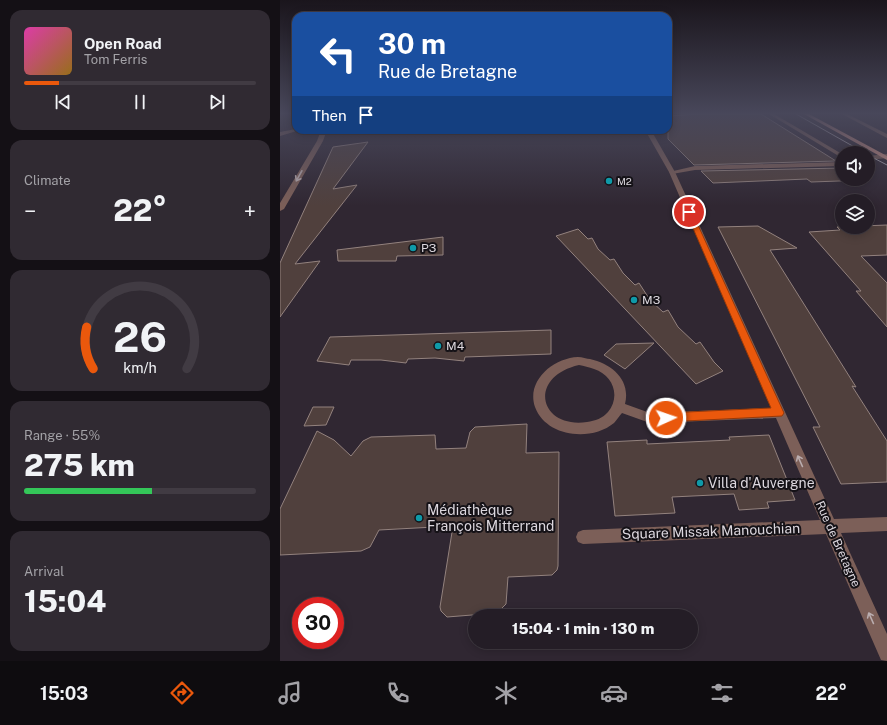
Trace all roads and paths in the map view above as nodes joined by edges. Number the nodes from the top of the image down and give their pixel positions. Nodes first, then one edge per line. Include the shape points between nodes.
1 (317, 145) edge
2 (656, 145) edge
3 (823, 145) edge
4 (866, 145) edge
5 (869, 145) edge
6 (835, 152) edge
7 (886, 155) edge
8 (875, 157) edge
9 (835, 164) edge
10 (672, 172) junction
11 (280, 209) edge
12 (619, 407) junction
13 (778, 413) junction
14 (887, 524) edge
15 (830, 526) junction
16 (583, 537) dead end
17 (887, 654) edge

1 -> 11 street
2 - 10 street, Rue de Bretagne
3 - 6 street
4 - 7 main road
5 - 7 main road
7 - 8 street
9 - 10 street via 695,168
10 - 13 street, Rue de Bretagne
12 - 12 street via 622,393 619,383 606,368 597,364 579,361 564,364 546,375 541,384 539,403 551,420 561,426 574,429 599,426 609,420
12 - 13 street via 650,418
15 -> 13 street, Rue de Bretagne
14 - 15 street, Square Missak Manouchian
15 - 16 street, Square Missak Manouchian
17 -> 15 street, Rue de Bretagne

